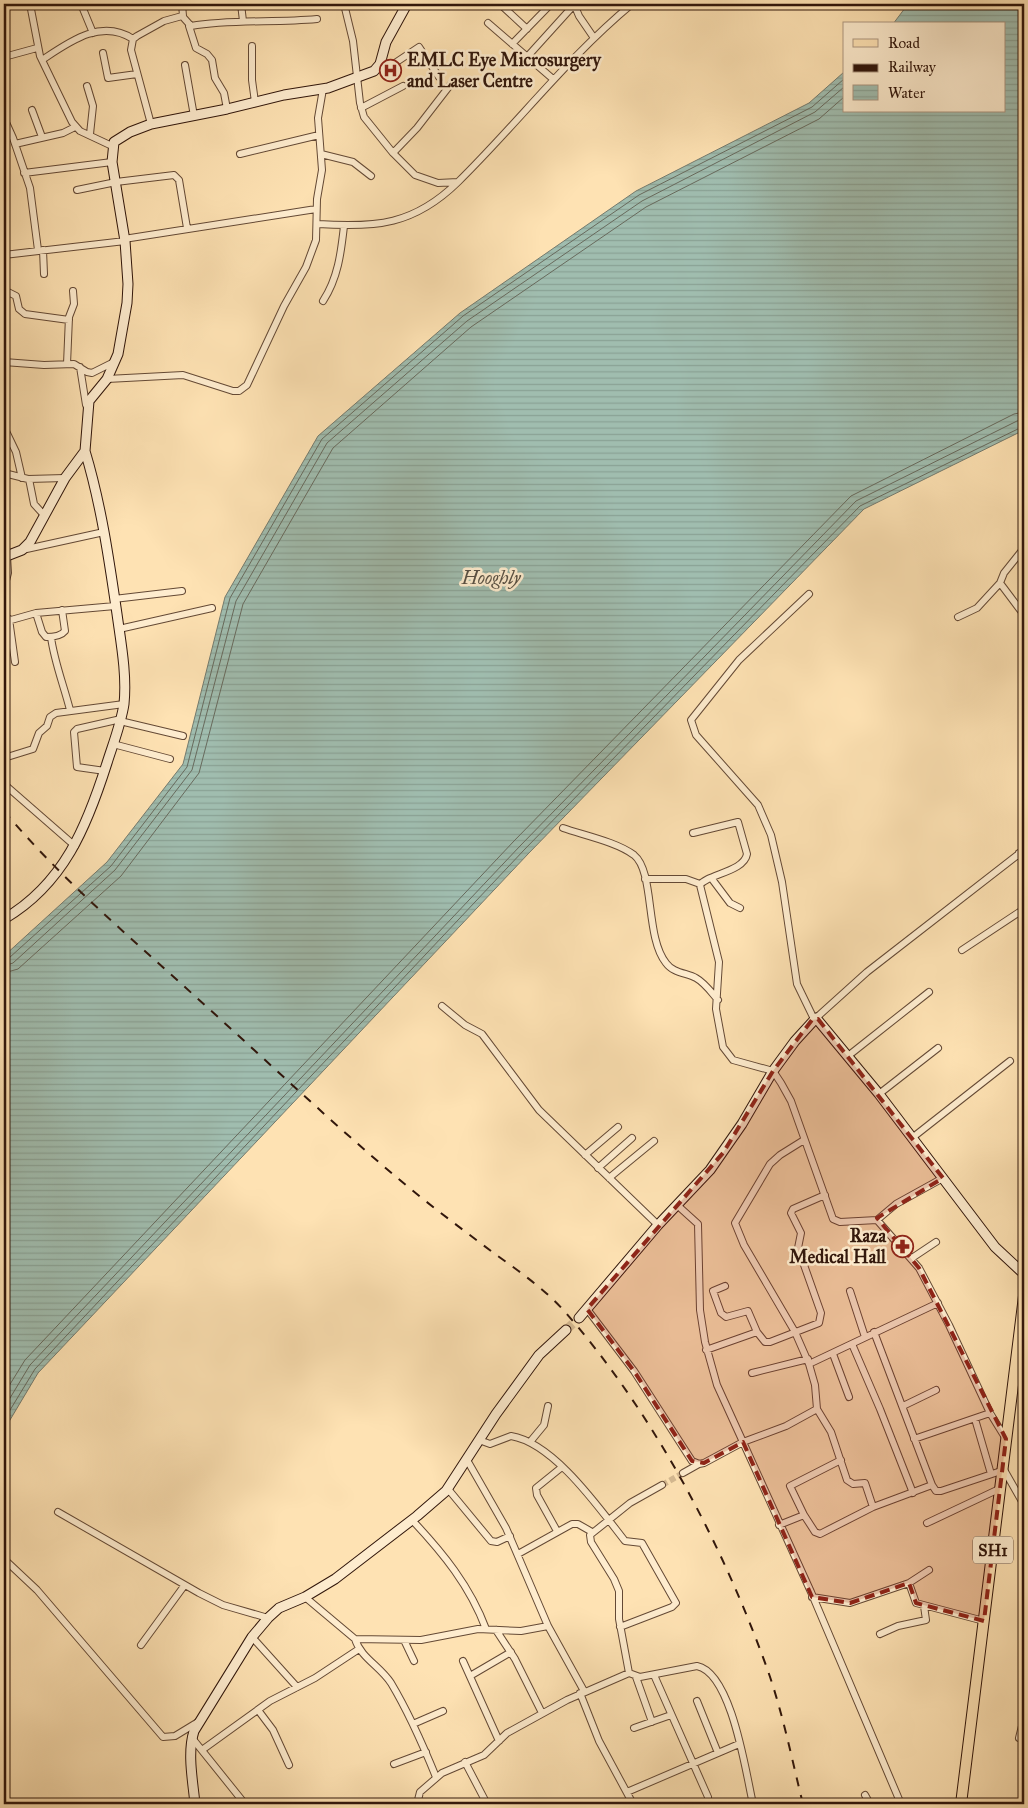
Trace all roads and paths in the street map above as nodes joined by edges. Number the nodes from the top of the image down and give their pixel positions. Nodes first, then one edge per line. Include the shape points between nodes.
1 (30, 4) edge
2 (81, 4) edge
3 (182, 4) edge
4 (241, 4) edge
5 (344, 4) edge
6 (407, 4) edge
7 (500, 4) edge
8 (551, 4) edge
9 (632, 4) edge
10 (574, 5) edge
11 (184, 16) junction
12 (317, 19) dead end
13 (243, 21) junction
14 (488, 23) dead end
15 (189, 26) junction
16 (527, 29) junction
17 (93, 32) junction
18 (594, 38) junction
19 (133, 39) junction
20 (512, 44) junction
21 (252, 46) dead end
22 (37, 48) junction
23 (102, 53) dead end
24 (4, 57) edge
25 (527, 57) junction
26 (42, 60) junction
27 (380, 64) junction
28 (184, 65) dead end
29 (137, 74) junction
30 (439, 77) dead end
31 (357, 78) junction
32 (553, 79) junction
33 (451, 84) dead end
34 (88, 86) dead end
35 (403, 86) dead end
36 (323, 89) junction
37 (255, 102) junction
38 (360, 108) junction
39 (32, 110) dead end
40 (227, 110) junction
41 (194, 116) junction
42 (4, 118) edge
43 (151, 124) junction
44 (75, 126) junction
45 (90, 134) junction
46 (319, 135) junction
47 (42, 137) junction
48 (15, 144) junction
49 (112, 146) junction
50 (393, 153) junction
51 (240, 154) dead end
52 (321, 154) junction
53 (112, 162) junction
54 (24, 173) junction
55 (371, 176) dead end
56 (116, 182) junction
57 (458, 182) junction
58 (77, 190) dead end
59 (316, 208) junction
60 (318, 224) junction
61 (344, 226) junction
62 (187, 228) junction
63 (124, 240) junction
64 (40, 250) junction
65 (4, 255) edge
66 (44, 274) dead end
67 (4, 290) edge
68 (73, 291) dead end
69 (323, 301) dead end
70 (69, 320) junction
71 (4, 362) edge
72 (115, 362) junction
73 (67, 364) junction
74 (80, 367) junction
75 (107, 379) junction
76 (87, 408) junction
77 (4, 426) edge
78 (85, 451) junction
79 (4, 474) edge
80 (26, 478) junction
81 (65, 478) junction
82 (44, 515) junction
83 (104, 532) junction
84 (1024, 548) edge
85 (22, 550) junction
86 (6, 557) edge
87 (1000, 583) junction
88 (4, 588) edge
89 (182, 590) dead end
90 (809, 594) dead end
91 (115, 602) junction
92 (212, 608) dead end
93 (62, 610) junction
94 (36, 614) junction
95 (1024, 614) edge
96 (958, 617) dead end
97 (5, 619) edge
98 (119, 629) junction
99 (51, 637) junction
100 (15, 662) dead end
101 (124, 704) junction
102 (70, 710) junction
103 (121, 720) junction
104 (183, 736) dead end
105 (113, 744) junction
106 (4, 758) edge
107 (170, 759) dead end
108 (105, 770) junction
109 (4, 784) edge
110 (563, 828) dead end
111 (693, 833) dead end
112 (75, 846) junction
113 (1022, 851) edge
114 (1024, 864) edge
115 (712, 879) junction
116 (645, 880) junction
117 (700, 884) junction
118 (740, 908) dead end
119 (1024, 910) edge
120 (4, 919) edge
121 (962, 950) dead end
122 (929, 992) dead end
123 (718, 1000) junction
124 (442, 1006) dead end
125 (815, 1018) junction
126 (938, 1048) dead end
127 (848, 1056) junction
128 (1010, 1061) dead end
129 (773, 1071) junction
130 (879, 1094) junction
131 (618, 1127) dead end
132 (632, 1138) dead end
133 (912, 1138) junction
134 (804, 1140) junction
135 (654, 1141) dead end
136 (585, 1155) junction
137 (598, 1168) junction
138 (609, 1178) junction
139 (943, 1178) junction
140 (824, 1195) junction
141 (677, 1205) junction
142 (877, 1220) junction
143 (658, 1225) junction
144 (936, 1242) dead end
145 (912, 1258) junction
146 (1024, 1274) edge
147 (725, 1286) dead end
148 (850, 1291) dead end
149 (1024, 1296) edge
150 (938, 1303) junction
151 (587, 1309) junction
152 (579, 1318) tunnel mouth
153 (566, 1330) tunnel mouth
154 (758, 1332) junction
155 (795, 1332) junction
156 (874, 1332) junction
157 (865, 1337) junction
158 (852, 1344) junction
159 (706, 1350) junction
160 (833, 1354) junction
161 (808, 1362) junction
162 (752, 1372) dead end
163 (936, 1390) dead end
164 (849, 1397) dead end
165 (548, 1406) dead end
166 (903, 1406) junction
167 (817, 1409) junction
168 (990, 1413) junction
169 (975, 1419) junction
170 (914, 1439) junction
171 (1006, 1439) junction
172 (479, 1440) junction
173 (530, 1442) junction
174 (743, 1442) junction
175 (467, 1460) junction
176 (841, 1460) junction
177 (698, 1464) junction
178 (562, 1467) junction
179 (998, 1470) junction
180 (683, 1473) tunnel mouth
181 (662, 1485) tunnel mouth
182 (932, 1485) junction
183 (448, 1489) junction
184 (999, 1489) junction
185 (913, 1493) junction
186 (1024, 1505) edge
187 (873, 1507) junction
188 (58, 1512) dead end
189 (804, 1514) junction
190 (608, 1519) junction
191 (412, 1520) junction
192 (927, 1523) dead end
193 (780, 1525) junction
194 (558, 1531) junction
195 (592, 1532) junction
196 (510, 1536) junction
197 (518, 1554) junction
198 (4, 1559) edge
199 (929, 1570) dead end
200 (909, 1583) junction
201 (184, 1586) junction
202 (812, 1596) junction
203 (306, 1597) junction
204 (924, 1606) junction
205 (268, 1618) junction
206 (984, 1621) junction
207 (548, 1626) junction
208 (620, 1627) junction
209 (486, 1629) junction
210 (496, 1630) junction
211 (880, 1634) dead end
212 (252, 1637) junction
213 (355, 1639) junction
214 (404, 1640) junction
215 (142, 1645) dead end
216 (359, 1649) junction
217 (511, 1652) junction
218 (414, 1661) dead end
219 (463, 1661) dead end
220 (629, 1673) junction
221 (654, 1675) junction
222 (470, 1676) junction
223 (636, 1677) junction
224 (296, 1687) junction
225 (582, 1692) junction
226 (697, 1702) dead end
227 (258, 1710) junction
228 (443, 1711) dead end
229 (542, 1713) junction
230 (671, 1715) junction
231 (1024, 1718) edge
232 (198, 1722) junction
233 (652, 1722) junction
234 (413, 1724) junction
235 (634, 1728) dead end
236 (1023, 1728) edge
237 (192, 1738) junction
238 (1019, 1738) dead end
239 (499, 1741) junction
240 (740, 1744) junction
241 (202, 1750) junction
242 (426, 1752) junction
243 (718, 1753) junction
244 (466, 1762) junction
245 (693, 1763) junction
246 (394, 1764) dead end
247 (289, 1765) dead end
248 (436, 1777) junction
249 (627, 1792) junction
250 (865, 1795) dead end
251 (708, 1797) dead end
252 (195, 1804) edge
253 (245, 1804) edge
254 (417, 1804) edge
255 (487, 1804) edge
256 (633, 1804) edge
257 (666, 1804) edge
258 (675, 1804) edge
259 (753, 1804) edge
260 (870, 1804) edge
261 (901, 1804) edge
262 (961, 1804) edge

1 - 22 street
2 - 17 street
3 - 11 street
4 - 13 street
5 - 31 street
6 - 27 street via 386,42
7 - 16 street
8 - 16 street
9 - 18 street
10 - 18 street
10 - 25 street
11 - 15 street
11 - 19 street via 164,21
12 - 13 street via 275,23
13 - 15 street
14 - 20 street
15 - 40 street via 196,48 212,60
16 - 20 street
17 - 19 street via 116,30
17 - 26 street
18 - 32 street
19 - 29 street via 131,50
20 - 25 street
21 - 37 street
22 - 24 street
22 - 26 street
23 - 29 street via 108,78
25 - 32 street
26 - 44 street
27 - 30 street via 392,64 419,47
27 - 31 street via 374,71
28 - 41 street
29 - 43 street
31 - 36 street
31 - 38 street
32 - 57 street
33 - 50 street
34 - 45 street via 93,106
35 - 38 street
36 - 37 street
36 - 46 street
37 - 40 street
38 - 50 street
39 - 47 street
40 - 41 street
41 - 43 street
42 - 48 street
43 - 49 street via 119,137
44 - 45 street
44 - 47 street via 63,133
45 - 49 street
46 - 51 street
46 - 52 street
47 - 48 street
48 - 54 street
49 - 53 street
50 - 57 street via 420,178 438,183
52 - 55 street via 353,162
52 - 59 street
53 - 54 street
53 - 56 street
54 - 64 street via 30,188
56 - 58 street
56 - 62 street via 176,175
56 - 63 street
57 - 61 street via 435,203 386,223
59 - 60 street
59 - 62 street
60 - 61 street
60 - 75 street via 313,253 244,388 224,390 183,375
61 - 69 street via 337,273
62 - 63 street
63 - 64 street
63 - 72 street via 128,293
64 - 65 street
64 - 66 street
67 - 70 street via 16,296 19,309 25,314
68 - 70 street via 74,304
70 - 73 street
71 - 73 street
72 - 74 street via 92,373
72 - 75 street
73 - 74 street
74 - 76 street
75 - 76 street via 92,395
76 - 78 street
77 - 80 street
78 - 81 street
78 - 83 street
79 - 80 street
80 - 81 street
80 - 82 street via 34,504
81 - 82 street
82 - 85 street via 30,542
83 - 85 street
83 - 91 street
84 - 87 street
85 - 86 street
86 - 88 street via 8,573
87 - 95 street
87 - 96 street via 977,608
89 - 91 street
90 - 125 street via 740,660 691,720 696,735 758,805 771,835 782,882 797,984
91 - 93 street
91 - 98 street
92 - 98 street
93 - 94 street
93 - 99 street via 65,631
94 - 97 street
94 - 99 street via 42,632
97 - 100 street
98 - 101 street
99 - 102 street
101 - 102 street
101 - 103 street
102 - 106 street via 52,715 39,733 33,749
103 - 104 street
103 - 105 street
103 - 108 street via 74,732 77,767
105 - 107 street
105 - 108 street
108 - 112 street
109 - 112 street
110 - 116 street via 633,854 641,863
111 - 115 street via 734,822 741,826 746,859
112 - 120 street via 48,883 30,901
113 - 114 street
113 - 125 street via 867,972
115 - 117 street
115 - 118 street via 730,903
116 - 117 street via 686,879
116 - 123 street via 652,926 665,963 678,972 699,979
117 - 123 street via 719,962
119 - 121 street
122 - 127 street
123 - 129 street via 720,1038 727,1054 744,1064
124 - 136 street via 482,1034 539,1110
125 - 127 street
125 - 129 street
126 - 130 street
127 - 130 street
128 - 133 street
129 - 134 street via 791,1101
129 - 141 street via 723,1153
130 - 133 street
131 - 136 street
132 - 137 street
133 - 139 street
134 - 140 street
134 - 155 street via 770,1164 735,1223 744,1245
135 - 138 street
136 - 137 street
137 - 138 street
138 - 143 street
139 - 142 street via 896,1204
139 - 146 street via 995,1247
140 - 142 street via 830,1213 837,1221
140 - 155 street via 791,1211 802,1236 798,1248 821,1320 817,1325
141 - 143 street
141 - 159 street via 696,1220 700,1229 700,1310
142 - 145 street
143 - 151 street
144 - 145 street
145 - 150 street
147 - 154 street via 713,1292 721,1313 726,1316 748,1311
148 - 157 street
149 - 171 main road, SH1
150 - 156 street
150 - 168 street
151 - 152 street
151 - 177 street via 650,1394 688,1457
153 - 172 street via 539,1355
154 - 155 street via 767,1342
154 - 159 street
155 - 161 street
156 - 157 street
156 - 166 street
157 - 158 street
158 - 160 street
158 - 185 street
159 - 174 street via 717,1385
160 - 161 street
160 - 164 street
161 - 162 street
161 - 167 street via 815,1385
163 - 166 street
165 - 173 street via 544,1425
166 - 170 street
167 - 174 street
167 - 176 street via 829,1428
168 - 169 street
168 - 171 street
169 - 170 street
169 - 179 street
170 - 182 street
171 - 179 main road, SH1
172 - 173 street via 490,1444 511,1436
172 - 175 street
173 - 178 street
174 - 177 street
174 - 193 street
175 - 183 street
175 - 196 street
176 - 187 street via 850,1483 865,1483
176 - 189 street via 790,1486
177 - 180 street
178 - 190 street via 583,1486
178 - 194 street via 536,1488
179 - 182 street via 941,1492
179 - 184 main road, SH1
179 - 186 street
181 - 190 street
182 - 185 street
183 - 191 street
183 - 196 street via 491,1541
184 - 192 street
184 - 206 main road, SH1
185 - 187 street
187 - 189 street via 818,1534
188 - 201 street
189 - 193 street
190 - 195 street
190 - 208 street via 625,1541 642,1543 676,1601 672,1607
191 - 203 street
191 - 209 street via 452,1566
193 - 202 street
194 - 195 street via 574,1523
194 - 197 street
195 - 208 street via 589,1539 620,1591
196 - 197 street
197 - 207 street
198 - 232 street via 37,1590 163,1737 175,1736
199 - 200 street
200 - 202 street via 850,1603
200 - 204 street via 915,1602
201 - 205 street via 223,1605
201 - 215 street
202 - 261 street
203 - 205 street via 279,1608
203 - 213 street
204 - 206 street
204 - 211 street via 926,1620
205 - 212 street
206 - 262 main road, SH1
207 - 210 street via 521,1631
207 - 225 street
208 - 220 street
209 - 210 street
209 - 214 street via 434,1639
210 - 217 street
212 - 224 street
212 - 232 street
213 - 214 street
213 - 216 street
214 - 218 street
216 - 224 street
216 - 234 street via 384,1673
217 - 222 street
217 - 229 street
219 - 222 street
220 - 223 street
220 - 225 street
221 - 223 street
221 - 230 street
221 - 240 street via 697,1666 703,1668 712,1676 728,1703
222 - 239 street
223 - 233 street
224 - 227 street
225 - 229 street
225 - 249 street via 599,1741
226 - 243 street
227 - 241 street
227 - 247 street via 273,1730
228 - 234 street
229 - 239 street
230 - 233 street
230 - 245 street
231 - 236 street
232 - 237 street
233 - 235 street
234 - 242 street
236 - 238 street
237 - 241 street
237 - 252 street
239 - 244 street via 484,1755
240 - 243 street
240 - 259 street
241 - 253 street
242 - 246 street
242 - 248 street
243 - 245 street
244 - 248 street
244 - 255 street
245 - 249 street
245 - 251 street
248 - 254 street via 418,1796
249 - 256 street
250 - 260 street
257 - 258 street

